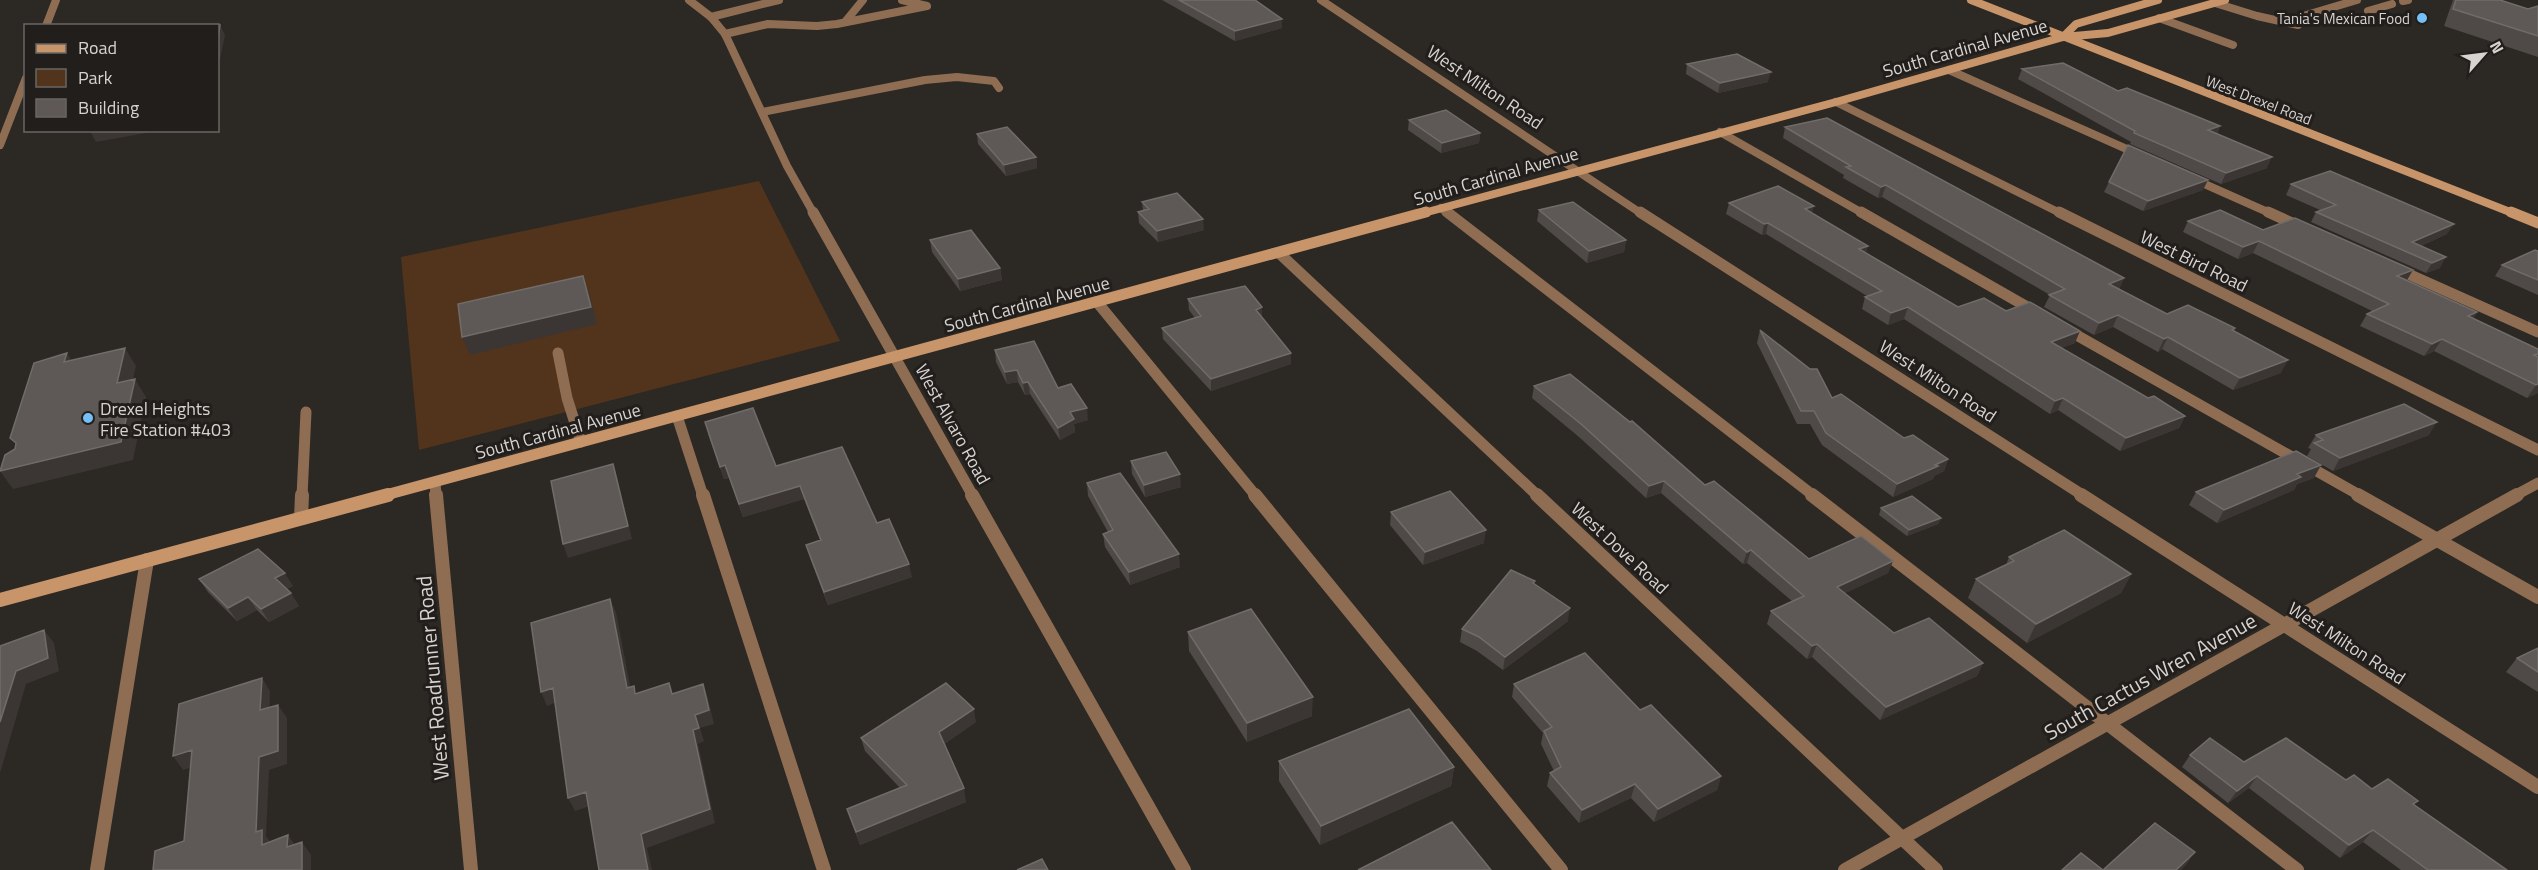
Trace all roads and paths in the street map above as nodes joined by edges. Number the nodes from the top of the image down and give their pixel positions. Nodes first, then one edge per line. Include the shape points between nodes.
1 (56, 0) edge
2 (689, 0) edge
3 (779, 0) edge
4 (863, 0) edge
5 (902, 0) edge
6 (1321, 0) edge
7 (1971, 0) edge
8 (2158, 0) edge
9 (2225, 0) edge
10 (2357, 0) edge
11 (2215, 3) junction
12 (2392, 4) dead end
13 (2368, 11) dead end
14 (711, 18) junction
15 (2159, 18) junction
16 (845, 22) junction
17 (2283, 22) junction
18 (47, 24) edge
19 (2298, 25) dead end
20 (725, 34) junction
21 (2063, 37) junction
22 (2233, 45) dead end
23 (1949, 70) junction
24 (24, 83) edge
25 (999, 88) dead end
26 (1836, 102) junction
27 (762, 112) junction
28 (1720, 132) junction
29 (0, 145) edge
30 (2145, 157) edge
31 (1575, 171) junction
32 (2178, 172) edge
33 (1441, 208) junction
34 (2538, 223) edge
35 (2309, 230) edge
36 (1279, 253) junction
37 (2385, 264) edge
38 (1097, 302) junction
39 (2538, 332) edge
40 (558, 353) dead end
41 (894, 356) junction
42 (306, 412) dead end
43 (677, 416) junction
44 (581, 442) junction
45 (2538, 450) edge
46 (435, 482) junction
47 (2538, 483) edge
48 (301, 518) junction
49 (2437, 540) junction
50 (147, 560) junction
51 (2538, 597) edge
52 (0, 600) edge
53 (2285, 624) junction
54 (2108, 723) junction
55 (2538, 788) edge
56 (1902, 838) junction
57 (97, 870) edge
58 (471, 870) edge
59 (824, 870) edge
60 (1184, 870) edge
61 (1561, 870) edge
62 (1845, 870) edge
63 (1936, 870) edge
64 (2298, 870) edge

1 - 18 street
2 - 14 street, West Alvaro Road
3 - 14 street
4 - 16 street
5 - 16 street via 927,6
6 - 31 street, West Milton Road
7 - 21 main road, West Drexel Road
8 - 21 main road, South Cardinal Avenue via 2076,24
9 - 11 main road, South Cardinal Avenue
10 - 17 street
11 - 15 main road, South Cardinal Avenue
11 - 17 street
12 - 13 street
14 - 20 street, West Alvaro Road
15 - 21 main road, South Cardinal Avenue via 2108,33
15 - 22 street
16 - 20 street via 817,26 768,24
17 - 19 street
20 - 27 street, West Alvaro Road
21 - 23 main road, South Cardinal Avenue
21 - 34 main road, West Drexel Road
23 - 26 main road, South Cardinal Avenue
23 - 30 street
24 - 29 street
25 - 27 street via 994,81 980,78 931,77
26 - 28 main road, South Cardinal Avenue
26 - 45 street, West Bird Road
27 - 41 street, West Alvaro Road via 787,166
28 - 31 main road, South Cardinal Avenue
28 - 49 street
31 - 33 main road, South Cardinal Avenue
31 - 53 street, West Milton Road
32 - 35 street
33 - 36 main road, South Cardinal Avenue
33 - 54 street
36 - 38 main road, South Cardinal Avenue
36 - 56 street, West Dove Road
37 - 39 street
38 - 41 main road, South Cardinal Avenue
38 - 61 street
40 - 44 street
41 - 43 main road, South Cardinal Avenue
41 - 60 street, West Alvaro Road
42 - 48 street
43 - 44 main road, South Cardinal Avenue
43 - 59 street
44 - 46 main road, South Cardinal Avenue
46 - 48 main road, South Cardinal Avenue
46 - 58 street, West Roadrunner Road
47 - 49 street, South Cactus Wren Avenue
48 - 50 main road, South Cardinal Avenue
49 - 51 street
49 - 53 street, South Cactus Wren Avenue
50 - 52 main road, South Cardinal Avenue
50 - 57 street
53 - 54 street, South Cactus Wren Avenue
53 - 55 street, West Milton Road
54 - 56 street, South Cactus Wren Avenue
54 - 64 street
56 - 62 street, South Cactus Wren Avenue
56 - 63 street, West Dove Road

